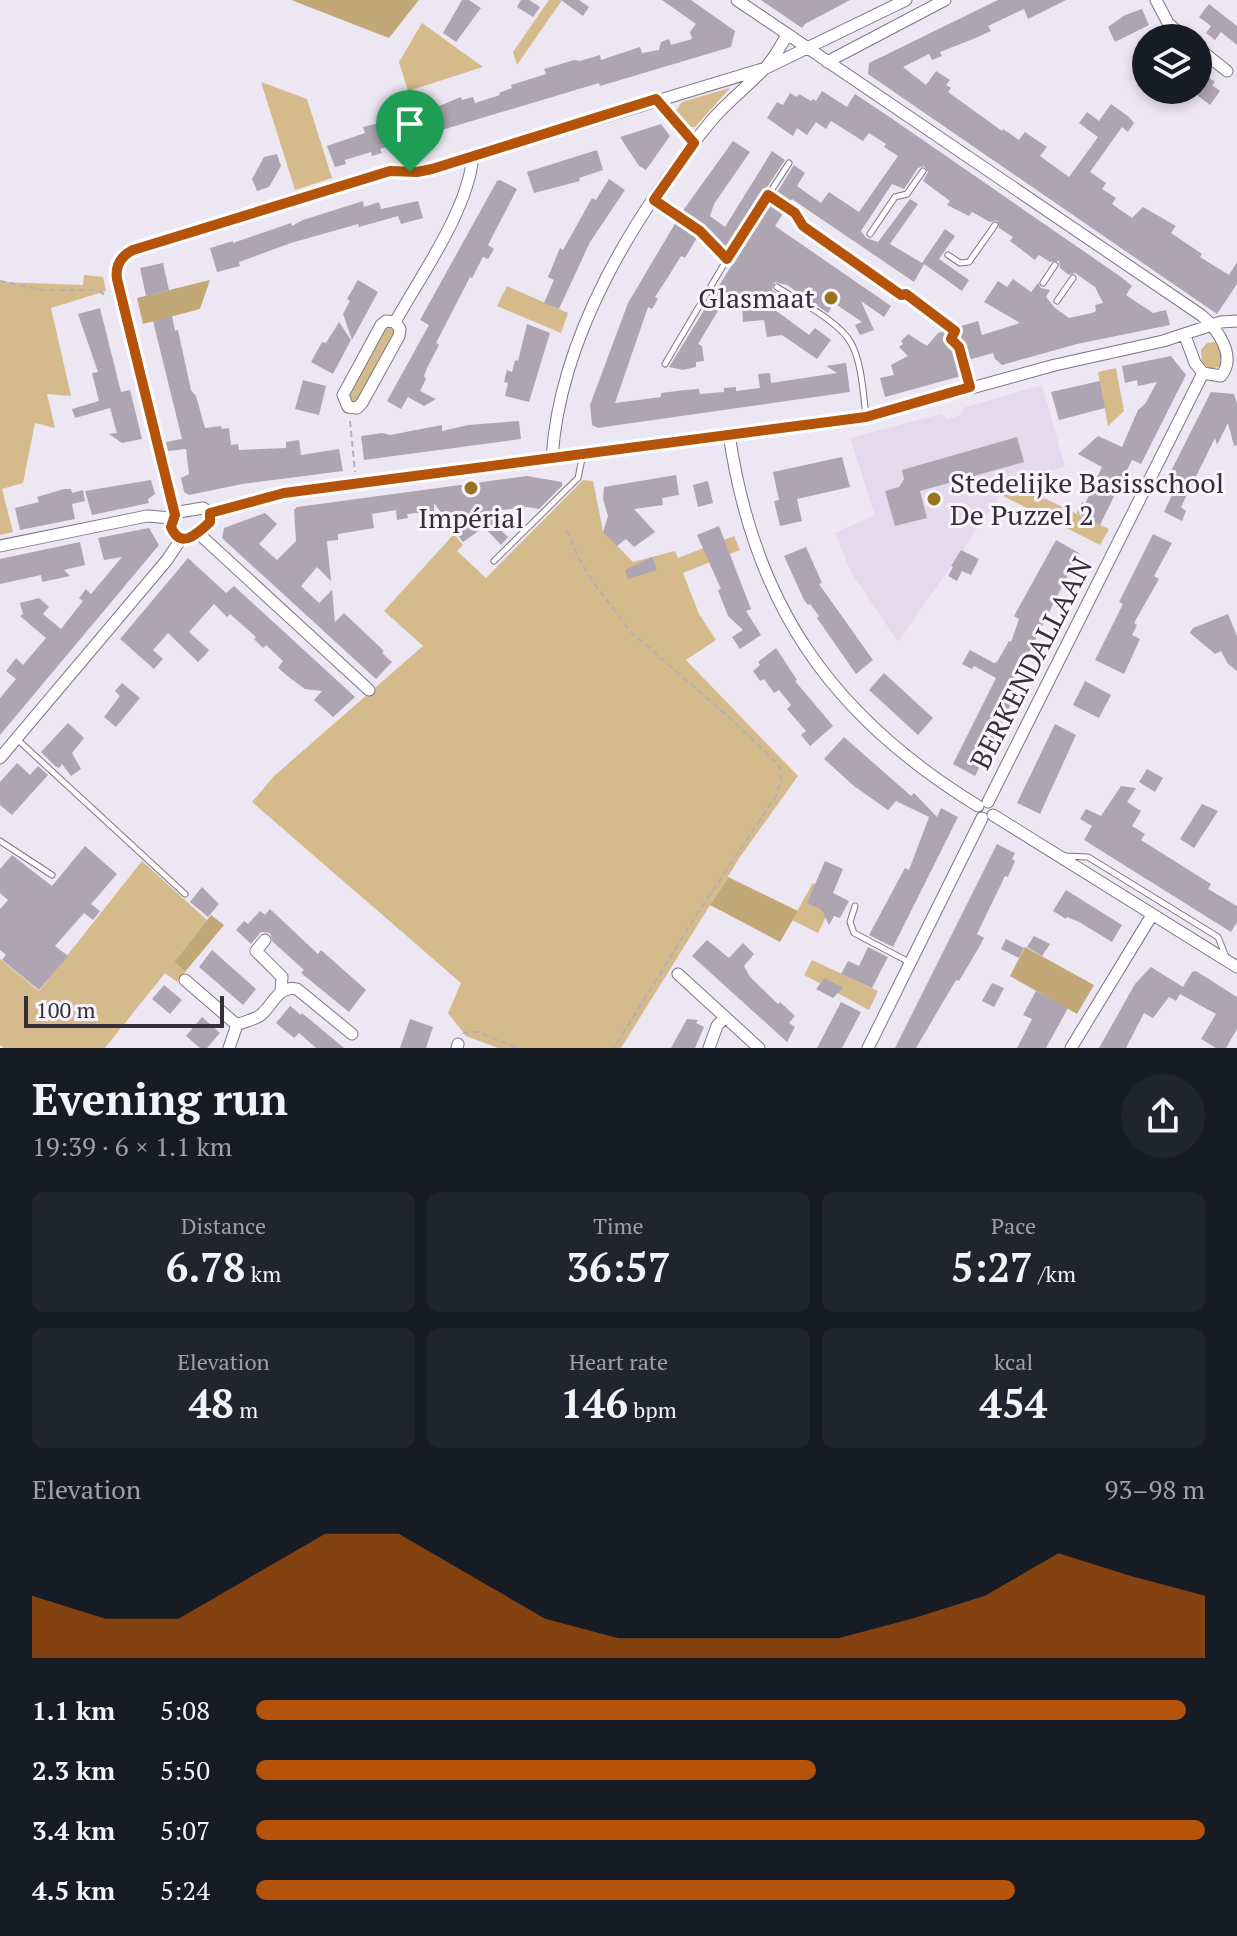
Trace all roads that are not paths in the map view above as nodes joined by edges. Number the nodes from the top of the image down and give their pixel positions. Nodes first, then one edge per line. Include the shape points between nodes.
1 (737, 0) edge
2 (906, 0) edge
3 (945, 0) edge
4 (1156, 0) edge
5 (1169, 24) edge
6 (787, 35) junction
7 (808, 49) junction
8 (1212, 59) edge
9 (827, 62) junction
10 (766, 68) junction
11 (1227, 71) dead end
12 (656, 99) junction
13 (694, 143) junction
14 (473, 156) junction
15 (789, 163) dead end
16 (923, 171) dead end
17 (768, 195) junction
18 (654, 200) junction
19 (995, 225) dead end
20 (870, 234) dead end
21 (948, 255) dead end
22 (727, 259) junction
23 (1055, 265) dead end
24 (1073, 278) dead end
25 (1043, 283) dead end
26 (777, 287) dead end
27 (901, 295) road end
28 (1057, 301) dead end
29 (1237, 321) edge
30 (395, 322) junction
31 (1213, 325) junction
32 (1185, 336) junction
33 (951, 339) road end
34 (665, 364) dead end
35 (1234, 370) edge
36 (1203, 373) junction
37 (970, 387) junction
38 (866, 417) junction
39 (729, 434) junction
40 (583, 454) junction
41 (552, 458) junction
42 (210, 513) junction
43 (174, 516) junction
44 (198, 533) junction
45 (181, 539) junction
46 (0, 546) edge
47 (494, 561) dead end
48 (369, 690) dead end
49 (17, 739) junction
50 (0, 758) edge
51 (985, 810) junction
52 (0, 841) edge
53 (1061, 857) junction
54 (52, 875) dead end
55 (185, 894) dead end
56 (1156, 899) junction
57 (855, 906) dead end
58 (1150, 913) junction
59 (265, 940) dead end
60 (910, 962) junction
61 (1232, 964) edge
62 (678, 974) dead end
63 (185, 980) dead end
64 (281, 991) junction
65 (724, 1018) junction
66 (237, 1025) junction
67 (352, 1034) dead end
68 (229, 1048) edge
69 (709, 1048) edge
70 (759, 1048) edge
71 (868, 1048) edge
72 (1071, 1048) edge

1 - 6 street
2 - 7 street
3 - 9 street
4 - 5 street
6 - 7 street
6 - 10 street
7 - 9 street
7 - 10 street
8 - 11 street
9 - 31 street via 1093,250
10 - 12 street
10 - 13 street
12 - 13 street
12 - 14 street
13 - 18 street
14 - 30 street via 462,201
14 - 43 street via 423,171 390,171 133,250 120,260 117,279
15 - 17 lane
16 - 20 lane via 907,194 895,197
17 - 22 lane
17 - 27 lane
18 - 22 lane via 700,231
18 - 41 street via 605,279 581,334
19 - 21 lane via 969,262
22 - 34 lane
23 - 25 lane
24 - 28 lane
26 - 38 lane via 850,341
29 - 31 street
30 - 30 street via 399,336 362,403 348,407 344,392 380,328 386,321
31 - 32 street
31 - 35 street via 1232,347
32 - 36 street
32 - 37 street
33 - 37 lane via 959,347
35 - 36 street via 1221,376
36 - 51 street, BERKENDALLAAN
37 - 38 street
38 - 39 street
39 - 40 street
39 - 51 street via 755,548 810,657 897,750
40 - 41 street
40 - 47 lane via 578,478
41 - 42 street via 284,493
42 - 43 street via 203,508
42 - 44 street via 210,522
43 - 45 street via 172,531
43 - 46 street via 147,516
44 - 45 street
44 - 48 street
45 - 49 street
49 - 50 street
49 - 55 lane
51 - 53 street
51 - 60 street, BERKENDALLAAN
52 - 54 lane
53 - 56 lane via 1088,857
53 - 58 street
56 - 58 lane
56 - 61 lane via 1218,937
57 - 60 lane via 850,922 854,933
58 - 61 street
58 - 72 street
59 - 64 street via 256,951 282,977
60 - 71 street, BERKENDALLAAN
62 - 65 street
63 - 66 street
64 - 66 street via 258,1017
64 - 67 street via 297,989
65 - 69 street
65 - 70 street
66 - 68 street

